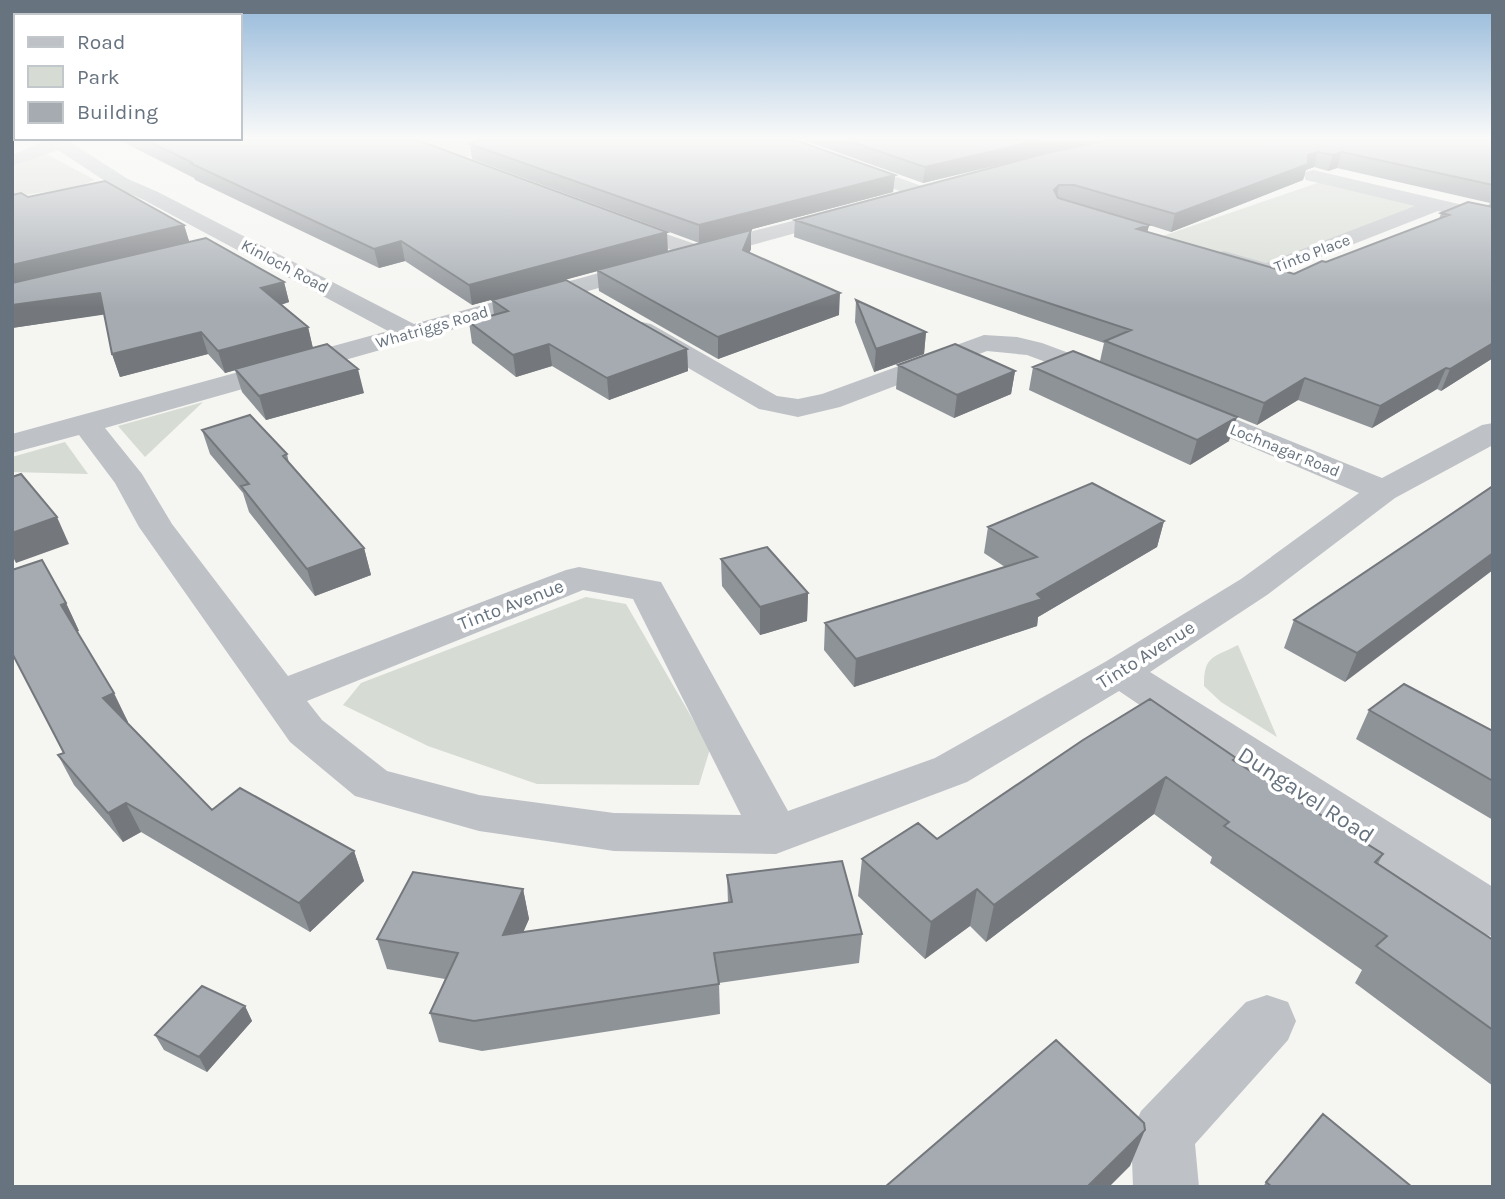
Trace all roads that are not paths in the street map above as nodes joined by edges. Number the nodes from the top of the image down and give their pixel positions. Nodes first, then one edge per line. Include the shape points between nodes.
1 (147, 196) edge
2 (912, 196) edge
3 (1397, 196) edge
4 (1435, 205) junction
5 (593, 214) edge
6 (1493, 218) edge
7 (238, 242) junction
8 (211, 248) edge
9 (1202, 251) edge
10 (698, 253) junction
11 (1267, 271) junction
12 (1236, 285) edge
13 (570, 288) junction
14 (412, 333) junction
15 (86, 424) junction
16 (1493, 432) edge
17 (12, 444) edge
18 (1383, 491) junction
19 (1120, 672) junction
20 (278, 696) junction
21 (776, 835) junction
22 (1493, 915) edge
23 (1267, 1020) dead end
24 (1166, 1187) edge

1 - 7 street, Kinloch Road
2 - 10 street, Whatriggs Road
3 - 4 street
4 - 6 street
4 - 11 street, Tinto Place
5 - 10 street
7 - 8 street
7 - 14 street, Kinloch Road
9 - 11 street, Tinto Place
10 - 13 street, Whatriggs Road
11 - 12 street, Tinto Place
13 - 14 street, Whatriggs Road
13 - 18 street, Lochnagar Road via 769,403 798,408 830,401 984,343 1034,347
14 - 15 street, Whatriggs Road
15 - 17 street, Whatriggs Road
15 - 20 street, Tinto Avenue
16 - 18 street, Tinto Avenue
18 - 19 street, Tinto Avenue via 1254,587
19 - 21 street, Tinto Avenue via 951,770
19 - 22 street, Dungavel Road
20 - 21 street, Tinto Avenue via 306,731 372,784 479,813 614,832
20 - 21 street, Tinto Avenue via 579,578 648,590
23 - 24 street via 1163,1133

